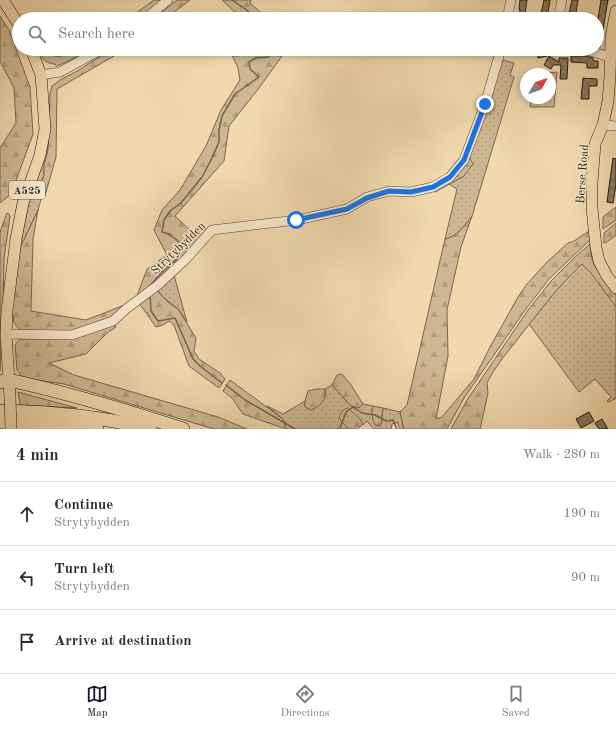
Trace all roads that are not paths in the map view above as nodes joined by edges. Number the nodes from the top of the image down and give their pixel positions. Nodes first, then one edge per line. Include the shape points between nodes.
1 (3, 0) edge
2 (168, 0) edge
3 (511, 0) edge
4 (562, 0) edge
5 (616, 11) edge
6 (153, 12) edge
7 (508, 12) edge
8 (560, 12) edge
9 (12, 14) edge
10 (604, 55) edge
11 (34, 56) edge
12 (89, 56) edge
13 (499, 56) edge
14 (610, 57) junction
15 (41, 75) junction
16 (602, 125) junction
17 (616, 126) edge
18 (616, 288) edge
19 (6, 334) junction
20 (4, 381) edge
21 (0, 411) edge
22 (0, 422) edge
23 (11, 429) edge
24 (97, 429) edge
25 (150, 429) edge
26 (183, 429) edge

1 - 9 main road
2 - 6 street
3 - 7 street
4 - 8 street
5 - 14 main road, Berse Road
10 - 14 street
11 - 15 main road, A525
12 - 15 street via 60,72
13 - 19 street, Strytybydden via 485,104 464,160 450,177 433,187 411,192 389,191 367,198 347,209 296,220 212,230 187,258 113,321 72,335
14 - 16 main road, Berse Road via 608,102
15 - 19 main road, A525 via 45,129 40,155 23,203 16,239
16 - 17 street
16 - 18 main road, Berse Road via 595,144 592,208 599,261 606,276
19 - 20 main road, A525
20 - 23 main road, A525, bridge via 10,398
20 - 26 highway via 82,398
21 - 25 highway via 112,420
22 - 24 highway

